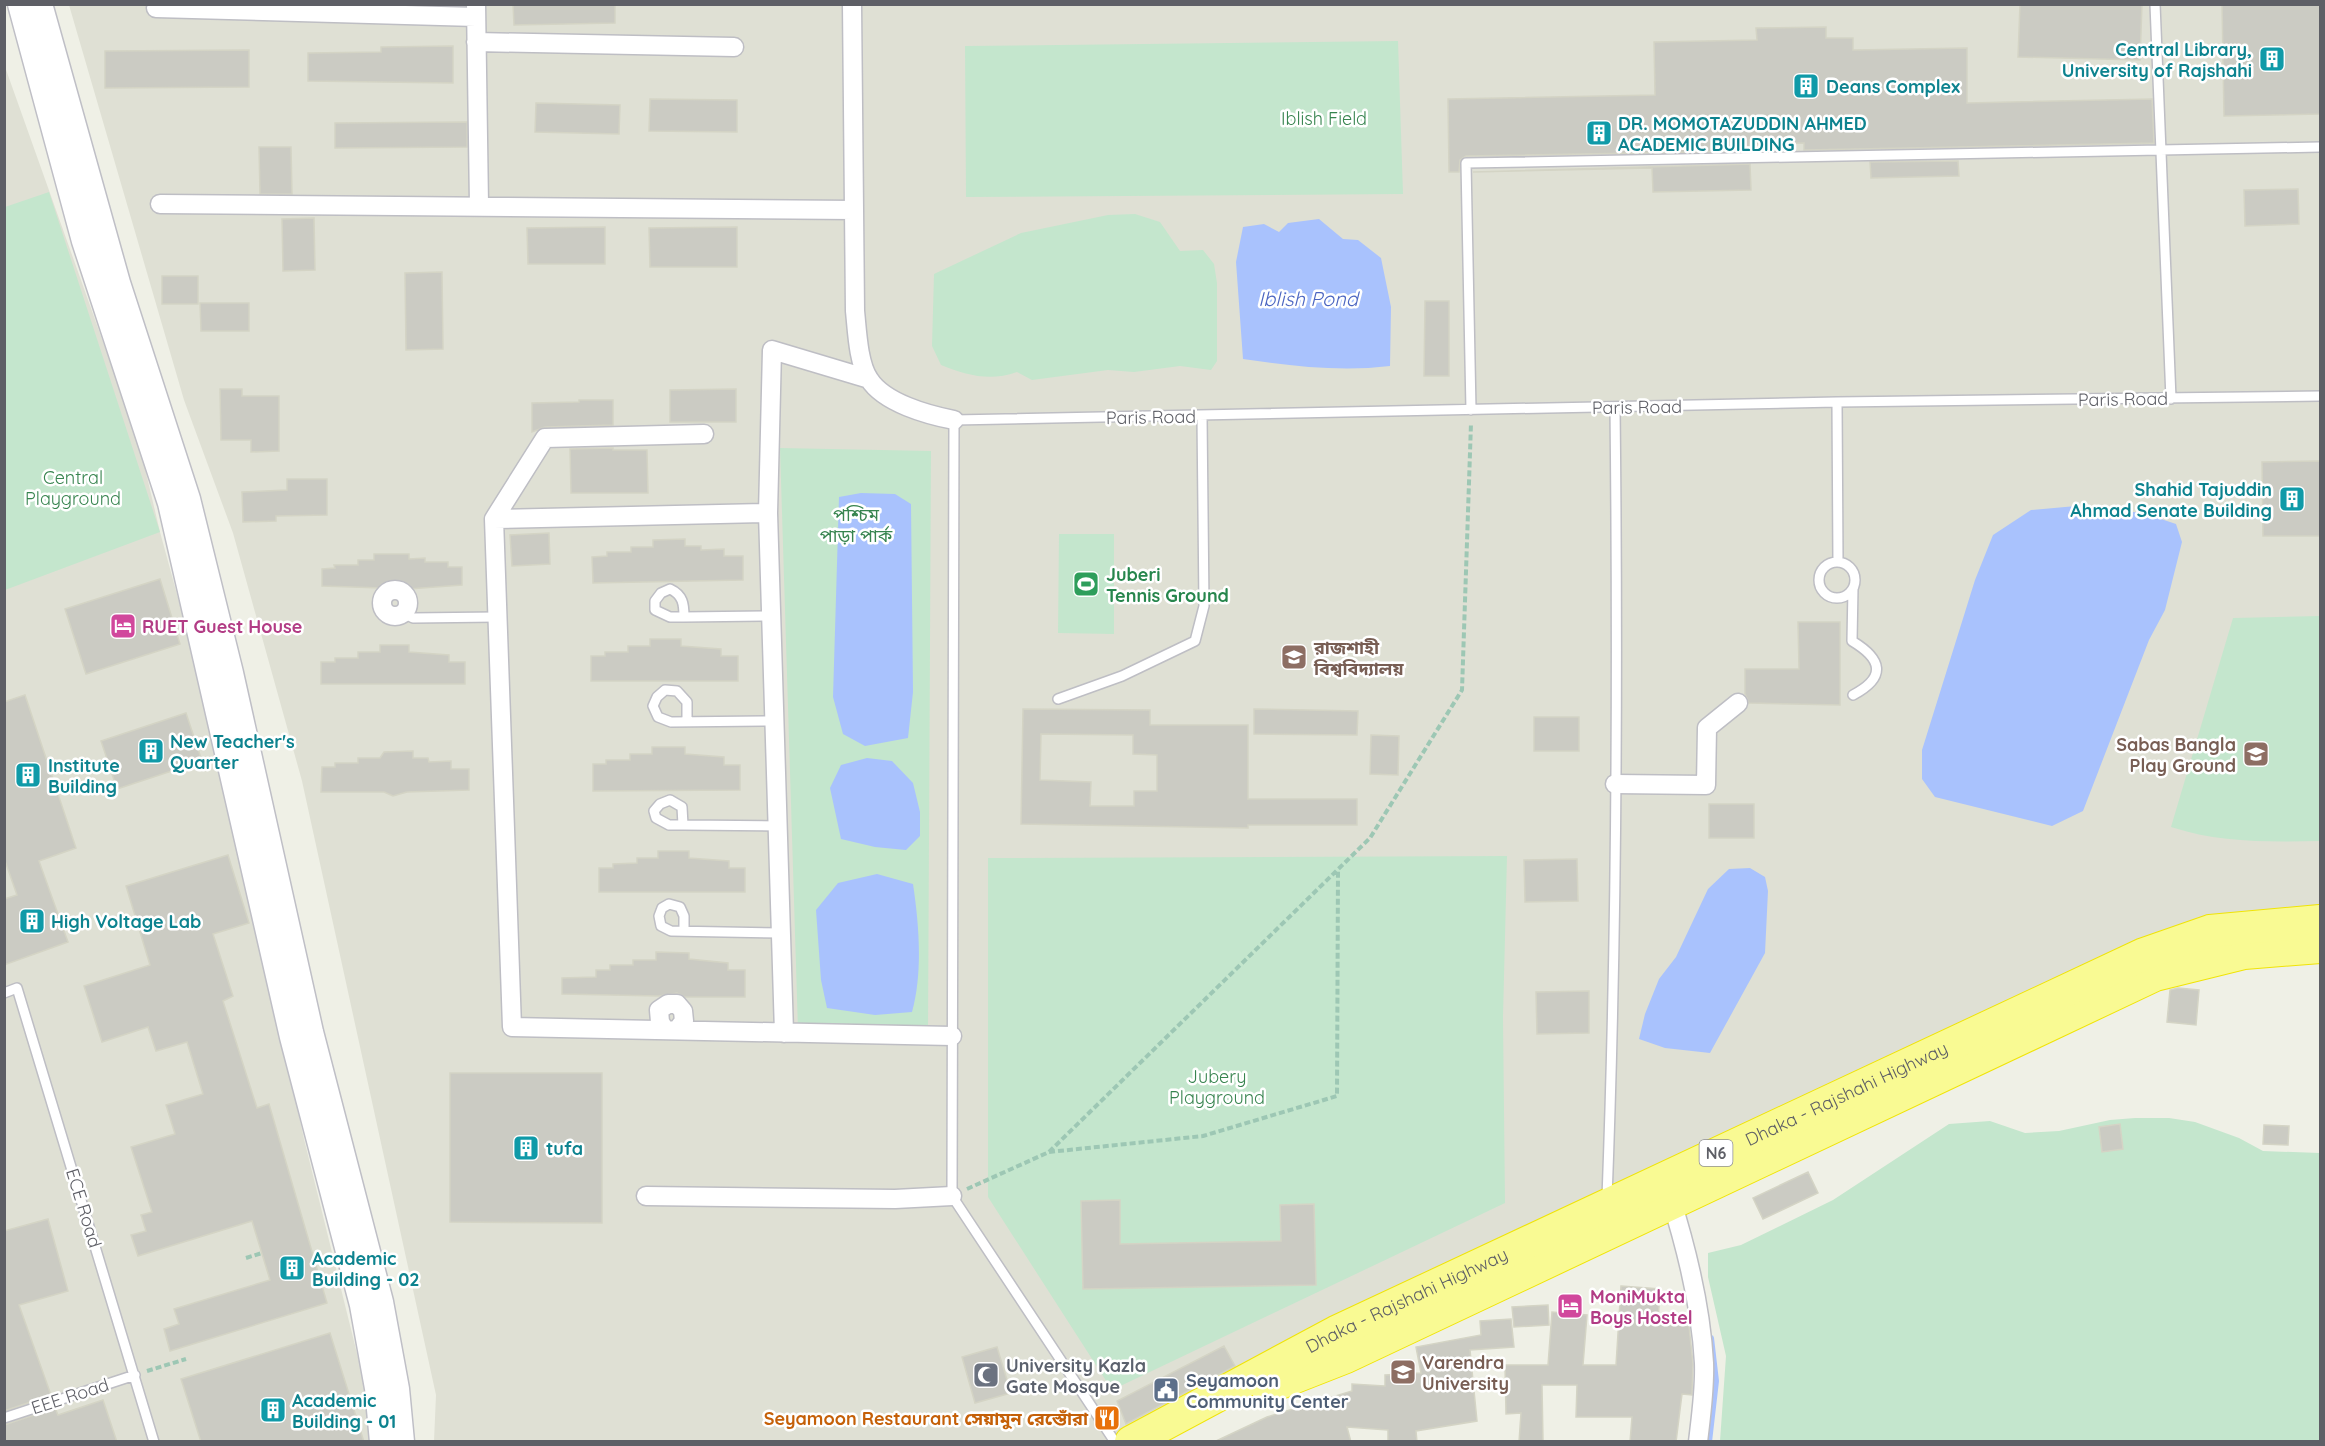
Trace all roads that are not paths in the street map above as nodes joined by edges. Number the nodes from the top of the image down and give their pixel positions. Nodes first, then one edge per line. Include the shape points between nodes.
1 (20, 4) edge
2 (40, 4) edge
3 (852, 4) edge
4 (2155, 4) edge
5 (156, 8) dead end
6 (476, 11) edge
7 (476, 42) junction
8 (734, 47) dead end
9 (2320, 147) edge
10 (2162, 149) junction
11 (160, 204) dead end
12 (479, 205) junction
13 (855, 210) junction
14 (868, 379) junction
15 (2320, 396) edge
16 (2171, 399) junction
17 (1837, 402) junction
18 (1616, 407) junction
19 (1471, 410) junction
20 (1202, 416) junction
21 (954, 420) junction
22 (704, 434) dead end
23 (768, 513) junction
24 (494, 519) junction
25 (1838, 562) junction
26 (1853, 588) junction
27 (403, 613) dead end
28 (771, 616) junction
29 (497, 617) junction
30 (684, 617) dead end
31 (1853, 695) dead end
32 (1059, 699) dead end
33 (1738, 702) dead end
34 (687, 721) dead end
35 (774, 721) junction
36 (1615, 784) junction
37 (683, 825) dead end
38 (778, 826) junction
39 (2320, 921) edge
40 (684, 930) dead end
41 (781, 933) junction
42 (2320, 947) edge
43 (4, 993) edge
44 (784, 1033) junction
45 (952, 1036) junction
46 (1668, 1190) junction
47 (952, 1196) junction
48 (646, 1197) dead end
49 (1607, 1203) junction
50 (135, 1375) junction
51 (4, 1418) edge
52 (154, 1442) edge
53 (382, 1442) edge
54 (402, 1442) edge
55 (1115, 1442) edge
56 (1132, 1442) edge
57 (1698, 1442) edge

1 - 53 main road via 84,241 170,503 292,1037 362,1305
2 - 54 main road via 118,283 188,499 311,1032 381,1302
3 - 13 street
4 - 10 lane
5 - 6 street
6 - 7 street
7 - 8 street
7 - 12 street
9 - 10 lane
10 - 16 lane
10 - 19 lane via 1466,163
11 - 12 street
12 - 13 street
13 - 14 street via 855,311
14 - 21 street via 892,399 921,413
14 - 23 street via 772,350
15 - 16 lane, Paris Road
16 - 17 lane, Paris Road
17 - 18 lane, Paris Road
17 - 25 lane
18 - 19 lane, Paris Road
18 - 36 lane
19 - 20 lane, Paris Road
20 - 21 lane, Paris Road
20 - 32 lane via 1204,606 1195,641 1122,676
21 - 45 lane
22 - 24 street via 545,438
23 - 24 street
23 - 28 street
24 - 29 street
25 - 26 lane via 1852,570
25 - 26 lane via 1827,565 1820,574 1822,590 1839,598
26 - 31 lane via 1852,641 1876,659 1876,674 1869,687
27 - 29 lane via 413,618
28 - 30 lane
28 - 35 street
29 - 44 street via 512,1027
33 - 36 street via 1707,728 1706,785
34 - 35 lane
35 - 38 street
36 - 49 lane via 1617,893
37 - 38 lane
38 - 41 street
39 - 46 highway, Dhaka - Rajshahi Highway / N6 via 2210,932 2144,954
40 - 41 lane
41 - 44 street
42 - 46 highway, Dhaka - Rajshahi Highway / N6 via 2244,953 2155,975
43 - 50 lane, ECE Road via 18,988
44 - 45 street
45 - 47 lane
46 - 49 highway, Dhaka - Rajshahi Highway / N6
46 - 56 highway, Dhaka - Rajshahi Highway / N6 via 1346,1357
46 - 57 street via 1696,1294 1700,1327 1704,1365
47 - 48 street
47 - 55 lane
49 - 56 highway, Dhaka - Rajshahi Highway / N6 via 1336,1332
50 - 51 lane, EEE Road
50 - 52 lane, ECE Road

